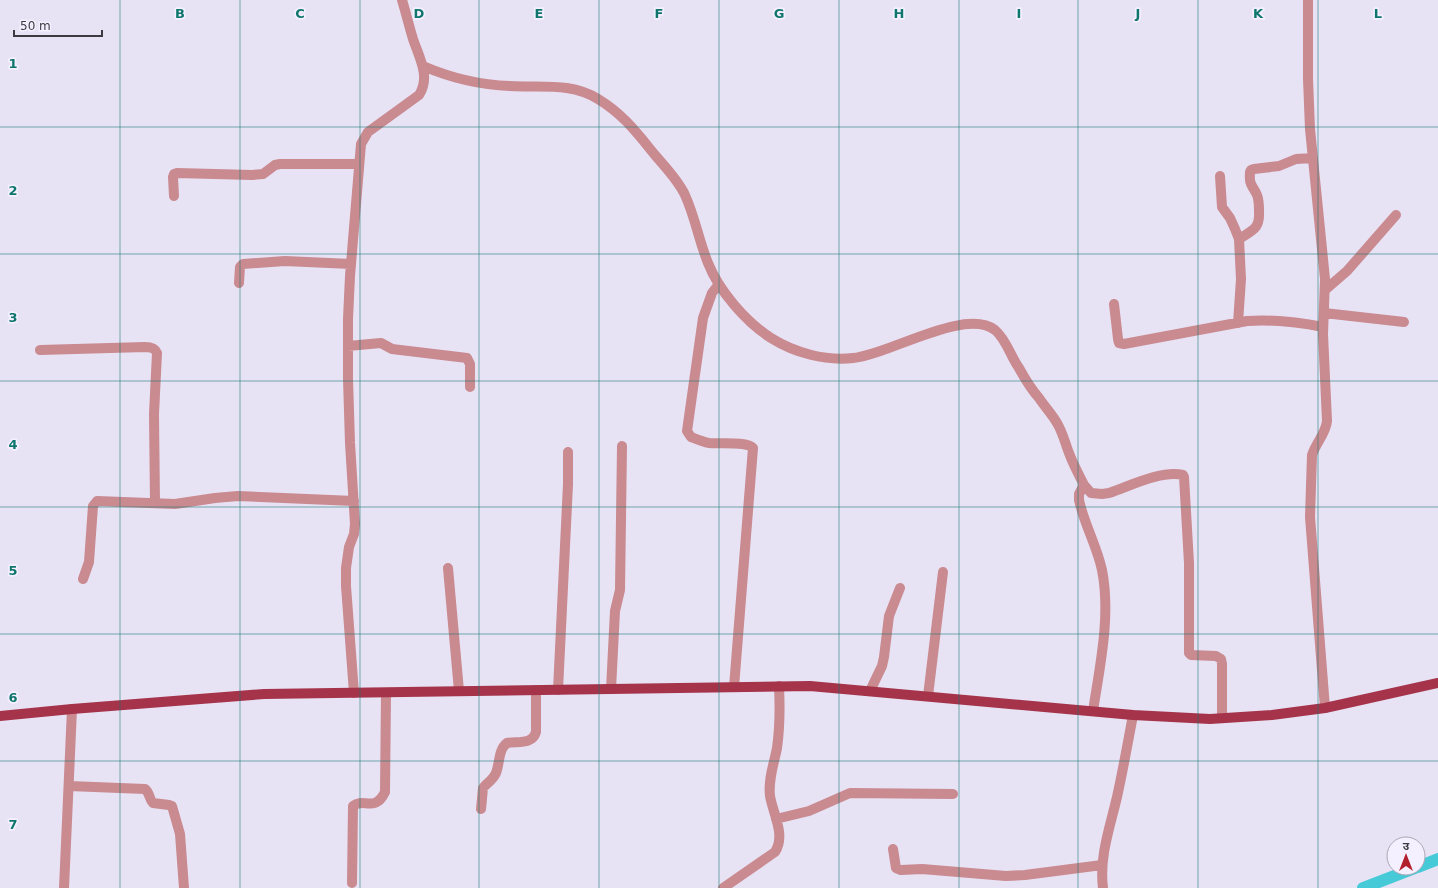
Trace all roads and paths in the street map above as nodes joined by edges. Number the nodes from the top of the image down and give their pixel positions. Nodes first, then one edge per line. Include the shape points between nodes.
1 (402, 0) edge
2 (1308, 0) edge
3 (423, 66) junction
4 (1313, 158) junction
5 (359, 164) junction
6 (1220, 176) dead end
7 (174, 196) dead end
8 (1396, 214) dead end
9 (1239, 239) junction
10 (351, 264) junction
11 (239, 283) dead end
12 (719, 284) junction
13 (1325, 290) junction
14 (1114, 304) dead end
15 (1324, 313) junction
16 (1404, 322) dead end
17 (1238, 323) junction
18 (1323, 327) junction
19 (348, 346) junction
20 (40, 350) dead end
21 (470, 387) dead end
22 (622, 446) dead end
23 (568, 452) dead end
24 (1082, 489) junction
25 (354, 501) junction
26 (155, 503) junction
27 (448, 568) dead end
28 (943, 572) dead end
29 (83, 579) dead end
30 (900, 588) dead end
31 (1438, 683) edge
32 (779, 686) junction
33 (734, 687) junction
34 (612, 689) junction
35 (536, 690) junction
36 (558, 690) junction
37 (459, 691) junction
38 (870, 691) junction
39 (386, 692) junction
40 (354, 693) junction
41 (928, 696) junction
42 (1325, 708) junction
43 (72, 709) junction
44 (1093, 711) junction
45 (1133, 715) junction
46 (0, 716) edge
47 (1222, 718) junction
48 (69, 786) junction
49 (953, 794) dead end
50 (481, 809) dead end
51 (776, 819) junction
52 (893, 849) dead end
53 (1102, 866) junction
54 (352, 883) dead end
55 (64, 888) edge
56 (184, 888) edge
57 (723, 888) edge
58 (1103, 888) edge

1 - 3 street
2 - 4 street via 1308,80
3 - 5 street via 423,89 419,95 368,132 361,144
3 - 12 street via 459,80 480,84 570,88 584,91 614,109 633,127 676,180 690,207 709,265
4 - 9 street via 1296,159 1279,166 1251,170 1250,182 1258,199 1260,221 1256,229
4 - 13 street
5 - 7 street via 280,164 263,174 252,175 178,173 173,177
5 - 10 street
6 - 9 street via 1222,207 1236,229
8 - 13 street via 1347,271
9 - 17 street via 1241,278
10 - 11 street via 285,261 242,264
10 - 19 street
12 - 24 street via 750,321 770,337 808,354 853,358 955,325 986,325 995,330 1026,381 1059,426
12 - 33 street via 712,293 703,318 687,431 690,437 702,441 750,445 753,448
13 - 15 street
14 - 17 street via 1119,343 1124,344
15 - 16 street
15 - 18 street
17 - 18 street via 1266,319
18 - 42 street via 1327,421 1312,455 1310,517
19 - 21 street via 381,343 392,349 467,358 470,364
19 - 25 street via 350,451
20 - 26 street via 149,347 156,350
22 - 34 street via 620,590 615,611
23 - 36 street
24 - 44 street via 1080,505 1102,570 1106,594 1103,641
24 - 47 street via 1102,494 1160,476 1183,475 1189,563 1189,652 1191,655 1216,656 1221,659
25 - 26 street via 238,496 174,504
25 - 40 street via 355,524 349,547 346,586
26 - 29 street via 94,503 89,562
27 - 37 street
28 - 41 street
30 - 38 street via 889,616 882,666
31 - 42 main road
32 - 33 main road
32 - 38 main road
32 - 51 street via 779,732 770,785 770,797
33 - 34 main road
34 - 36 main road
35 - 36 main road
35 - 37 main road
35 - 50 street via 535,736 529,741 504,745 496,773 483,788
37 - 39 main road
38 - 41 main road
39 - 40 main road
39 - 54 street via 385,792 375,803 353,806
40 - 43 main road via 264,694
41 - 44 main road
42 - 47 main road
43 - 46 main road
43 - 48 street
44 - 45 main road
45 - 47 main road
45 - 53 street
48 - 55 street
48 - 56 street via 145,789 153,803 172,806 180,834
49 - 51 street via 850,793 809,811
51 - 57 street via 780,839 775,852
52 - 53 street via 896,868 901,870 1006,876
53 - 58 street

